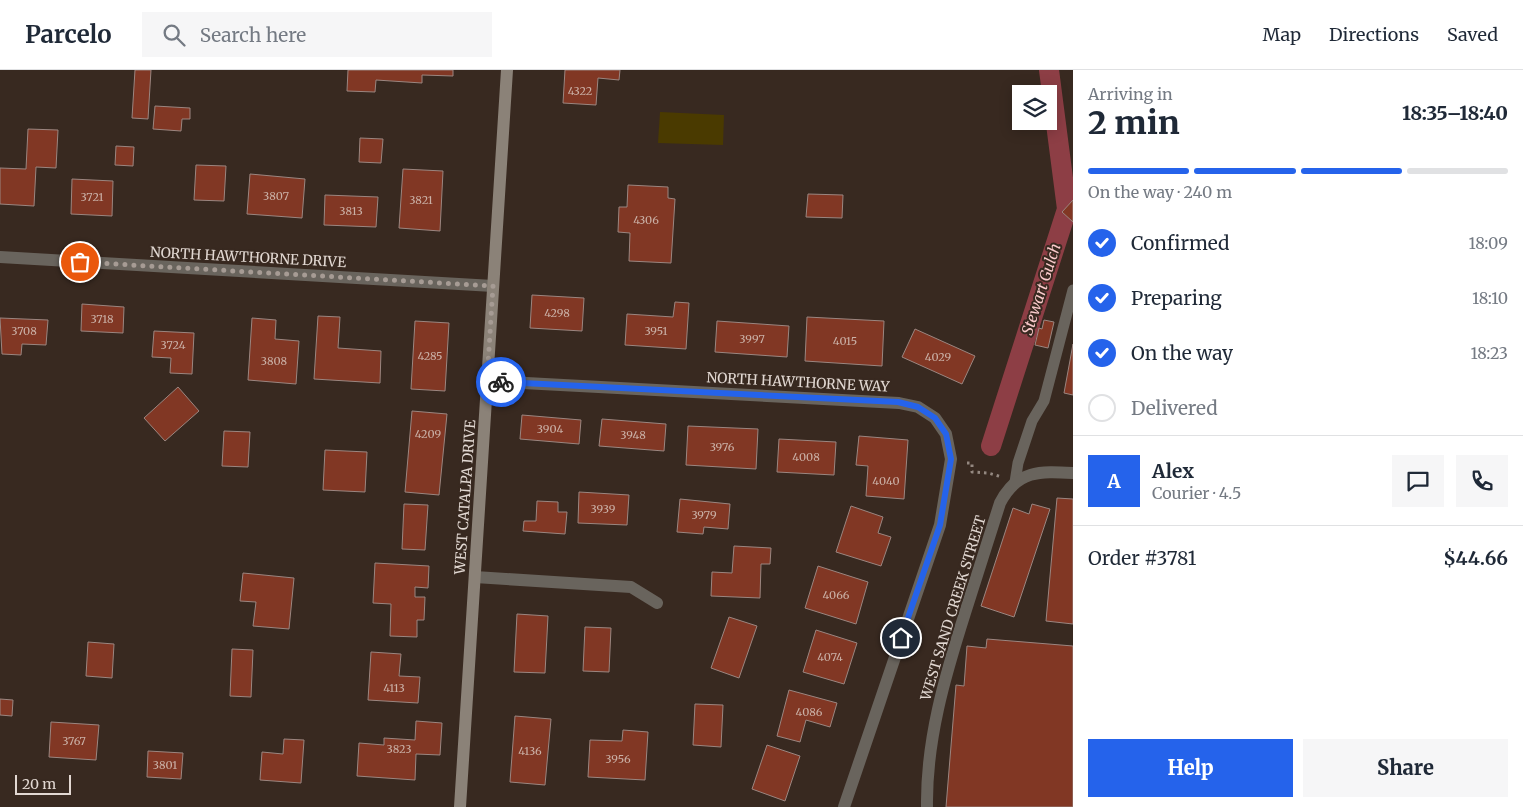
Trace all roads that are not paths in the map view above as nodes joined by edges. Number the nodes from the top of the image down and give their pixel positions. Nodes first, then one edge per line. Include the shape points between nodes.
1 (507, 70) edge
2 (0, 258) edge
3 (493, 286) junction
4 (1073, 290) edge
5 (487, 381) junction
6 (1073, 473) edge
7 (1015, 482) junction
8 (475, 577) junction
9 (657, 603) dead end
10 (460, 807) edge
11 (844, 807) edge
12 (927, 807) edge

1 - 3 street, WEST CATALPA DRIVE
2 - 3 street, NORTH HAWTHORNE DRIVE
3 - 5 street, WEST CATALPA DRIVE
4 - 7 lane via 1044,401 1032,421
5 - 8 street, WEST CATALPA DRIVE
5 - 11 street, NORTH HAWTHORNE WAY via 898,402 918,407 935,418 946,434 951,459 940,525
6 - 7 street via 1048,471 1029,474
7 - 12 street, WEST SAND CREEK STREET via 1006,490 1000,503 946,673 927,782
8 - 9 street via 631,587
8 - 10 street, WEST CATALPA DRIVE

